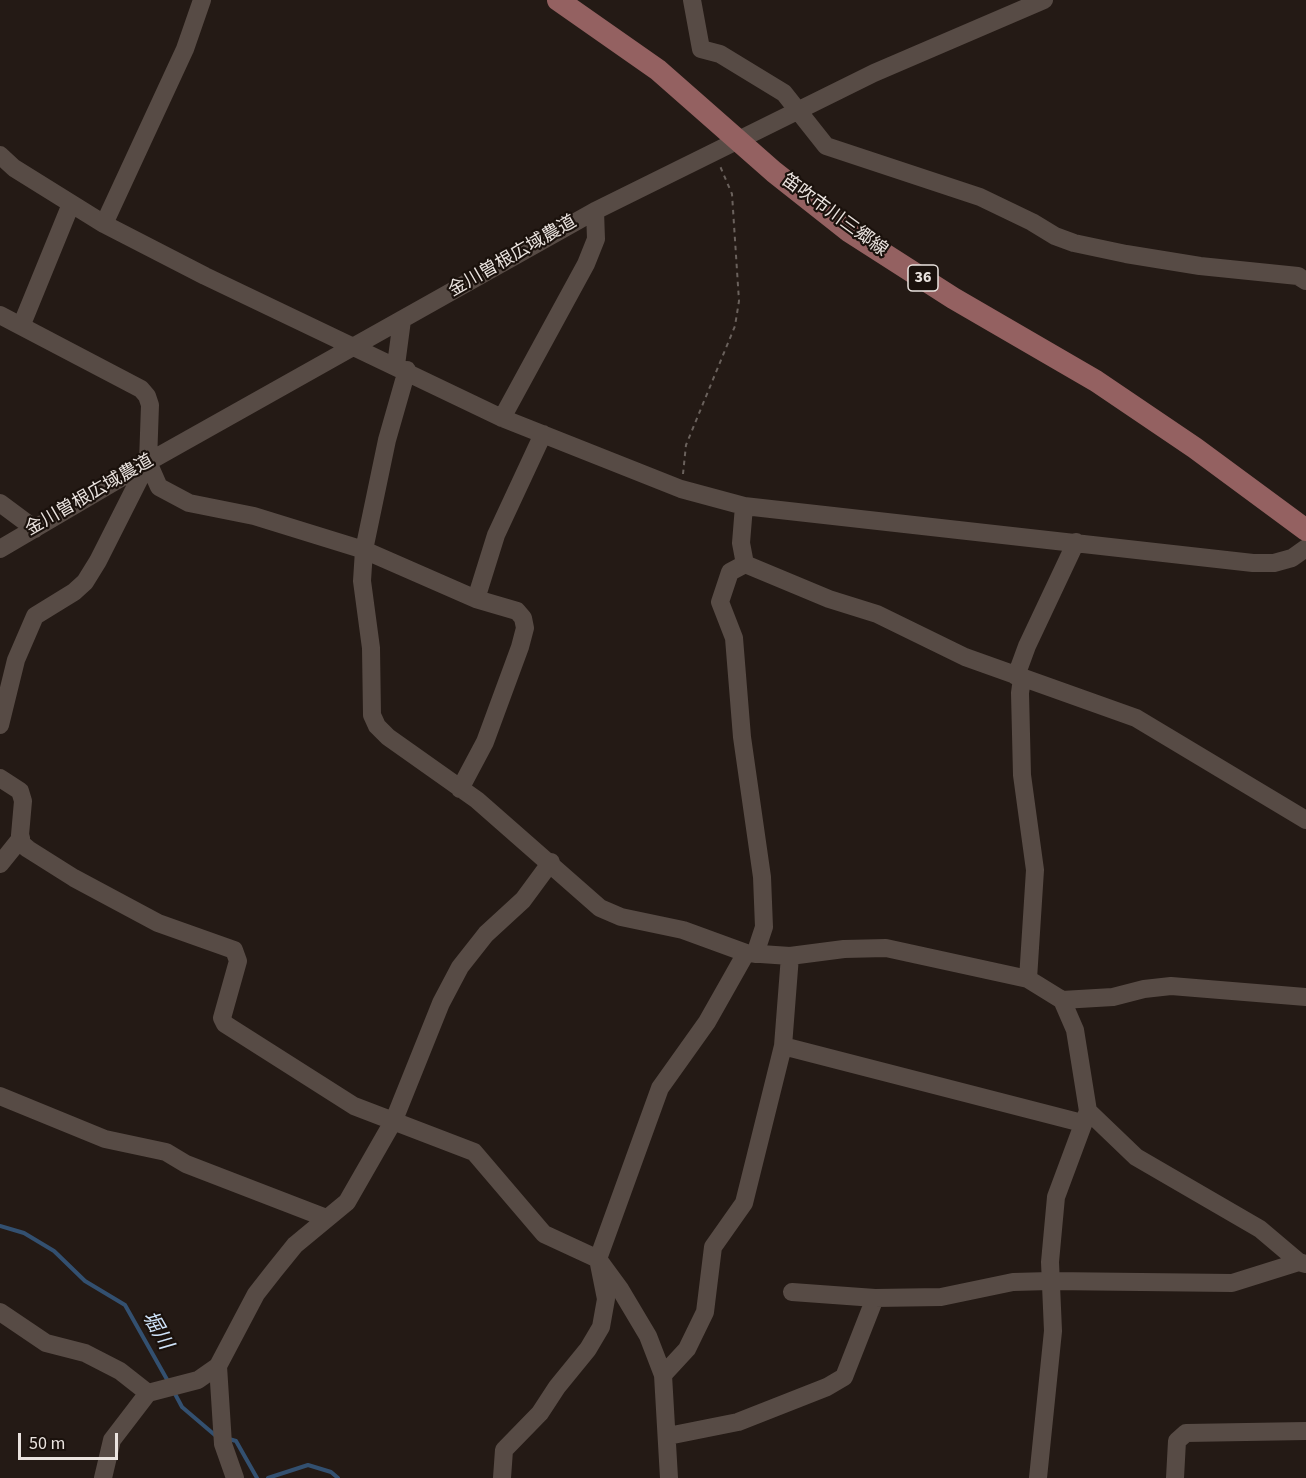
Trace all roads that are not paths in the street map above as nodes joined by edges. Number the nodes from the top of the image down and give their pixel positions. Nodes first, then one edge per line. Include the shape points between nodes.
1 (202, 0) edge
2 (558, 0) edge
3 (692, 0) edge
4 (1044, 0) edge
5 (800, 109) junction
6 (738, 142) junction
7 (0, 155) edge
8 (71, 204) junction
9 (595, 211) junction
10 (104, 224) junction
11 (1306, 281) edge
12 (0, 315) edge
13 (402, 320) junction
14 (22, 324) junction
15 (356, 347) junction
16 (401, 368) junction
17 (502, 418) junction
18 (543, 434) junction
19 (148, 462) junction
20 (0, 503) edge
21 (744, 506) junction
22 (35, 528) junction
23 (1306, 530) edge
24 (1077, 542) junction
25 (1306, 548) edge
26 (0, 549) edge
27 (364, 550) junction
28 (744, 564) junction
29 (476, 599) junction
30 (1019, 677) junction
31 (0, 725) edge
32 (0, 778) edge
33 (460, 789) junction
34 (1306, 820) edge
35 (21, 838) junction
36 (551, 862) junction
37 (0, 864) edge
38 (750, 953) junction
39 (790, 956) junction
40 (1028, 979) junction
41 (1306, 997) edge
42 (1062, 999) junction
43 (783, 1046) junction
44 (0, 1096) edge
45 (1085, 1117) junction
46 (394, 1120) junction
47 (326, 1218) junction
48 (598, 1259) junction
49 (1303, 1263) edge
50 (1050, 1281) junction
51 (792, 1292) dead end
52 (875, 1298) junction
53 (0, 1312) edge
54 (218, 1366) junction
55 (663, 1375) junction
56 (164, 1389) junction
57 (1306, 1431) edge
58 (668, 1436) junction
59 (103, 1478) edge
60 (236, 1478) edge
61 (502, 1478) edge
62 (669, 1478) edge
63 (1038, 1478) edge
64 (1175, 1478) edge

1 - 10 street via 185,49
2 - 6 main road, 笛吹市川三郷線 / 36 via 658,70
3 - 5 street via 701,49 720,54 784,93
4 - 5 street, 金川曽根広域農道
5 - 6 street, 金川曽根広域農道
5 - 11 street via 826,146 980,197 1074,243 1200,266 1298,276
6 - 9 street, 金川曽根広域農道
6 - 23 main road, 笛吹市川三郷線 / 36 via 850,232 953,298 1096,381
7 - 8 street
8 - 10 street
8 - 14 street
9 - 13 street, 金川曽根広域農道
9 - 17 street via 596,239 586,264
10 - 15 street
12 - 14 street
13 - 15 street, 金川曽根広域農道
13 - 16 street
14 - 19 street via 147,396
15 - 16 street
15 - 19 street, 金川曽根広域農道
16 - 17 street
16 - 27 street
17 - 18 street
18 - 21 street via 681,489
18 - 29 street via 496,535
19 - 22 street, 金川曽根広域農道
19 - 27 street via 159,487 189,503 254,516
19 - 31 street via 85,582 35,616 16,660
20 - 22 street
21 - 24 street
21 - 28 street
22 - 26 street, 金川曽根広域農道
24 - 25 street via 1252,563 1292,558
24 - 30 street via 1027,646
27 - 29 street
27 - 33 street via 362,581 371,648 372,716 388,738
28 - 30 street via 877,614 965,657
28 - 38 street via 730,572 720,602 734,638 742,737 762,877 764,927
29 - 33 street via 517,611 525,628 485,742
30 - 34 street via 1136,718
30 - 40 street via 1022,775 1035,870
32 - 35 street via 20,791
33 - 36 street
35 - 37 street
35 - 46 street via 28,849 74,878 148,917 234,950 238,961 222,1018 225,1024 354,1106
36 - 38 street via 600,908
36 - 46 street via 523,900 486,934 460,967 441,1003
38 - 39 street
38 - 48 street via 660,1088
39 - 40 street via 886,948
39 - 43 street
40 - 42 street
41 - 42 street via 1171,986 1113,997
42 - 45 street via 1075,1030
43 - 45 street
43 - 55 street via 744,1203 713,1247 705,1312 687,1349
44 - 47 street via 105,1139 166,1152 186,1164
45 - 49 street via 1136,1157 1260,1229
45 - 50 street via 1056,1197
46 - 47 street via 347,1202
46 - 48 street via 474,1152 544,1234
47 - 54 street via 295,1245 256,1294
48 - 55 street via 648,1336
48 - 61 street via 606,1299 602,1327 540,1413 504,1450
49 - 50 street via 1232,1284
50 - 52 street via 1014,1282 941,1298
50 - 63 street via 1053,1331
51 - 52 street
52 - 58 street via 844,1377 738,1422
53 - 56 street via 46,1343 85,1353
54 - 56 street via 198,1380
54 - 60 street via 223,1436
55 - 58 street
56 - 59 street via 112,1440
57 - 64 street via 1186,1433 1177,1441
58 - 62 street

